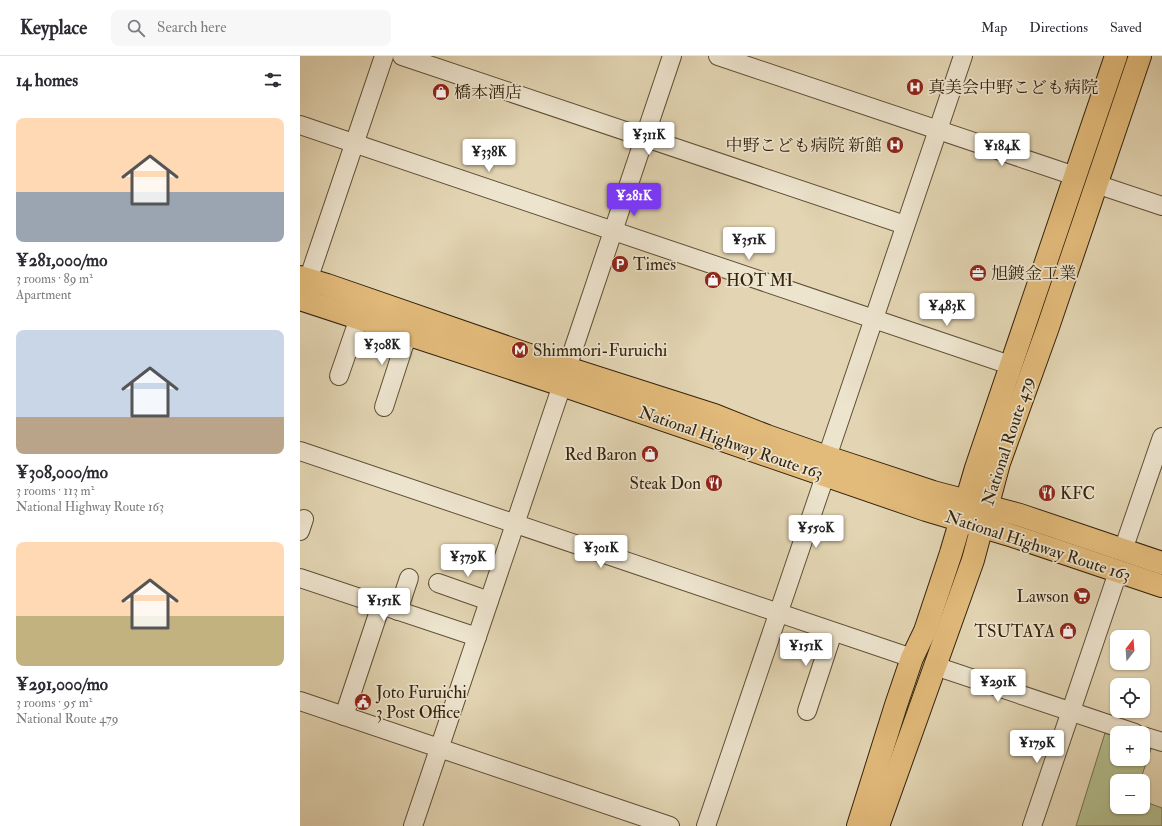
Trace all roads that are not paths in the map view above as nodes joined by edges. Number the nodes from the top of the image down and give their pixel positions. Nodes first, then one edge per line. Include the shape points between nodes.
1 (384, 56) edge
2 (402, 56) edge
3 (672, 56) edge
4 (718, 56) edge
5 (963, 56) edge
6 (1116, 56) edge
7 (1140, 56) edge
8 (300, 125) edge
9 (938, 130) junction
10 (645, 139) junction
11 (354, 144) junction
12 (1075, 176) junction
13 (1096, 184) junction
14 (1162, 206) edge
15 (905, 225) junction
16 (614, 231) junction
17 (304, 278) edge
18 (300, 301) edge
19 (359, 318) junction
20 (874, 319) junction
21 (408, 333) junction
22 (1010, 365) junction
23 (339, 376) dead end
24 (564, 376) junction
25 (384, 407) dead end
26 (1162, 437) edge
27 (300, 452) edge
28 (826, 466) junction
29 (971, 509) junction
30 (515, 524) junction
31 (981, 527) junction
32 (1123, 550) junction
33 (1162, 563) edge
34 (1118, 572) junction
35 (300, 578) edge
36 (409, 578) dead end
37 (438, 583) dead end
38 (1162, 586) edge
39 (489, 601) junction
40 (381, 605) junction
41 (398, 611) junction
42 (778, 613) junction
43 (834, 632) junction
44 (477, 637) junction
45 (912, 658) junction
46 (935, 666) junction
47 (300, 701) edge
48 (806, 711) dead end
49 (1071, 711) junction
50 (344, 716) junction
51 (1115, 726) edge
52 (1150, 738) edge
53 (1162, 742) edge
54 (440, 748) junction
55 (413, 826) edge
56 (670, 826) edge
57 (706, 826) edge
58 (858, 826) edge
59 (878, 826) edge
60 (1032, 826) edge

1 - 11 street
2 - 10 street
3 - 10 street
4 - 9 street
5 - 9 street
6 - 12 highway, National Route 479
7 - 13 highway, National Route 479
8 - 11 street
9 - 12 street
9 - 15 street
10 - 15 street
10 - 16 street
11 - 16 street
11 - 17 street
12 - 22 highway, National Route 479
13 - 14 street
13 - 29 highway, National Route 479 via 999,463
15 - 20 street
16 - 20 street
16 - 24 street
17 - 18 street
17 - 24 highway, National Highway Route 163
18 - 19 highway, National Highway Route 163
19 - 21 highway, National Highway Route 163
19 - 23 street
20 - 22 street
20 - 28 street
21 - 24 highway, National Highway Route 163
21 - 25 street
22 - 29 highway, National Route 479
24 - 28 highway, National Highway Route 163 via 714,415 767,436
24 - 30 street
26 - 32 street
27 - 30 street
28 - 29 highway, National Highway Route 163 via 932,492
28 - 42 street
29 - 31 highway, National Route 479
29 - 32 highway, National Highway Route 163 via 1020,515
29 - 45 highway, National Route 479 via 925,631
30 - 39 street
30 - 42 street
31 - 34 highway, National Highway Route 163
31 - 46 highway, National Route 479 via 973,560
32 - 33 highway, National Highway Route 163
34 - 38 highway, National Highway Route 163
34 - 49 street
35 - 40 street
36 - 41 street
37 - 39 street
39 - 44 street
40 - 41 street
40 - 50 street
41 - 44 street
42 - 43 street
42 - 57 street
43 - 45 street
43 - 48 street
44 - 54 street
45 - 58 highway, National Route 479
46 - 49 street
46 - 59 highway, National Route 479
47 - 50 street
49 - 51 street
49 - 60 street
50 - 54 street
52 - 53 street
54 - 55 street
54 - 56 street

